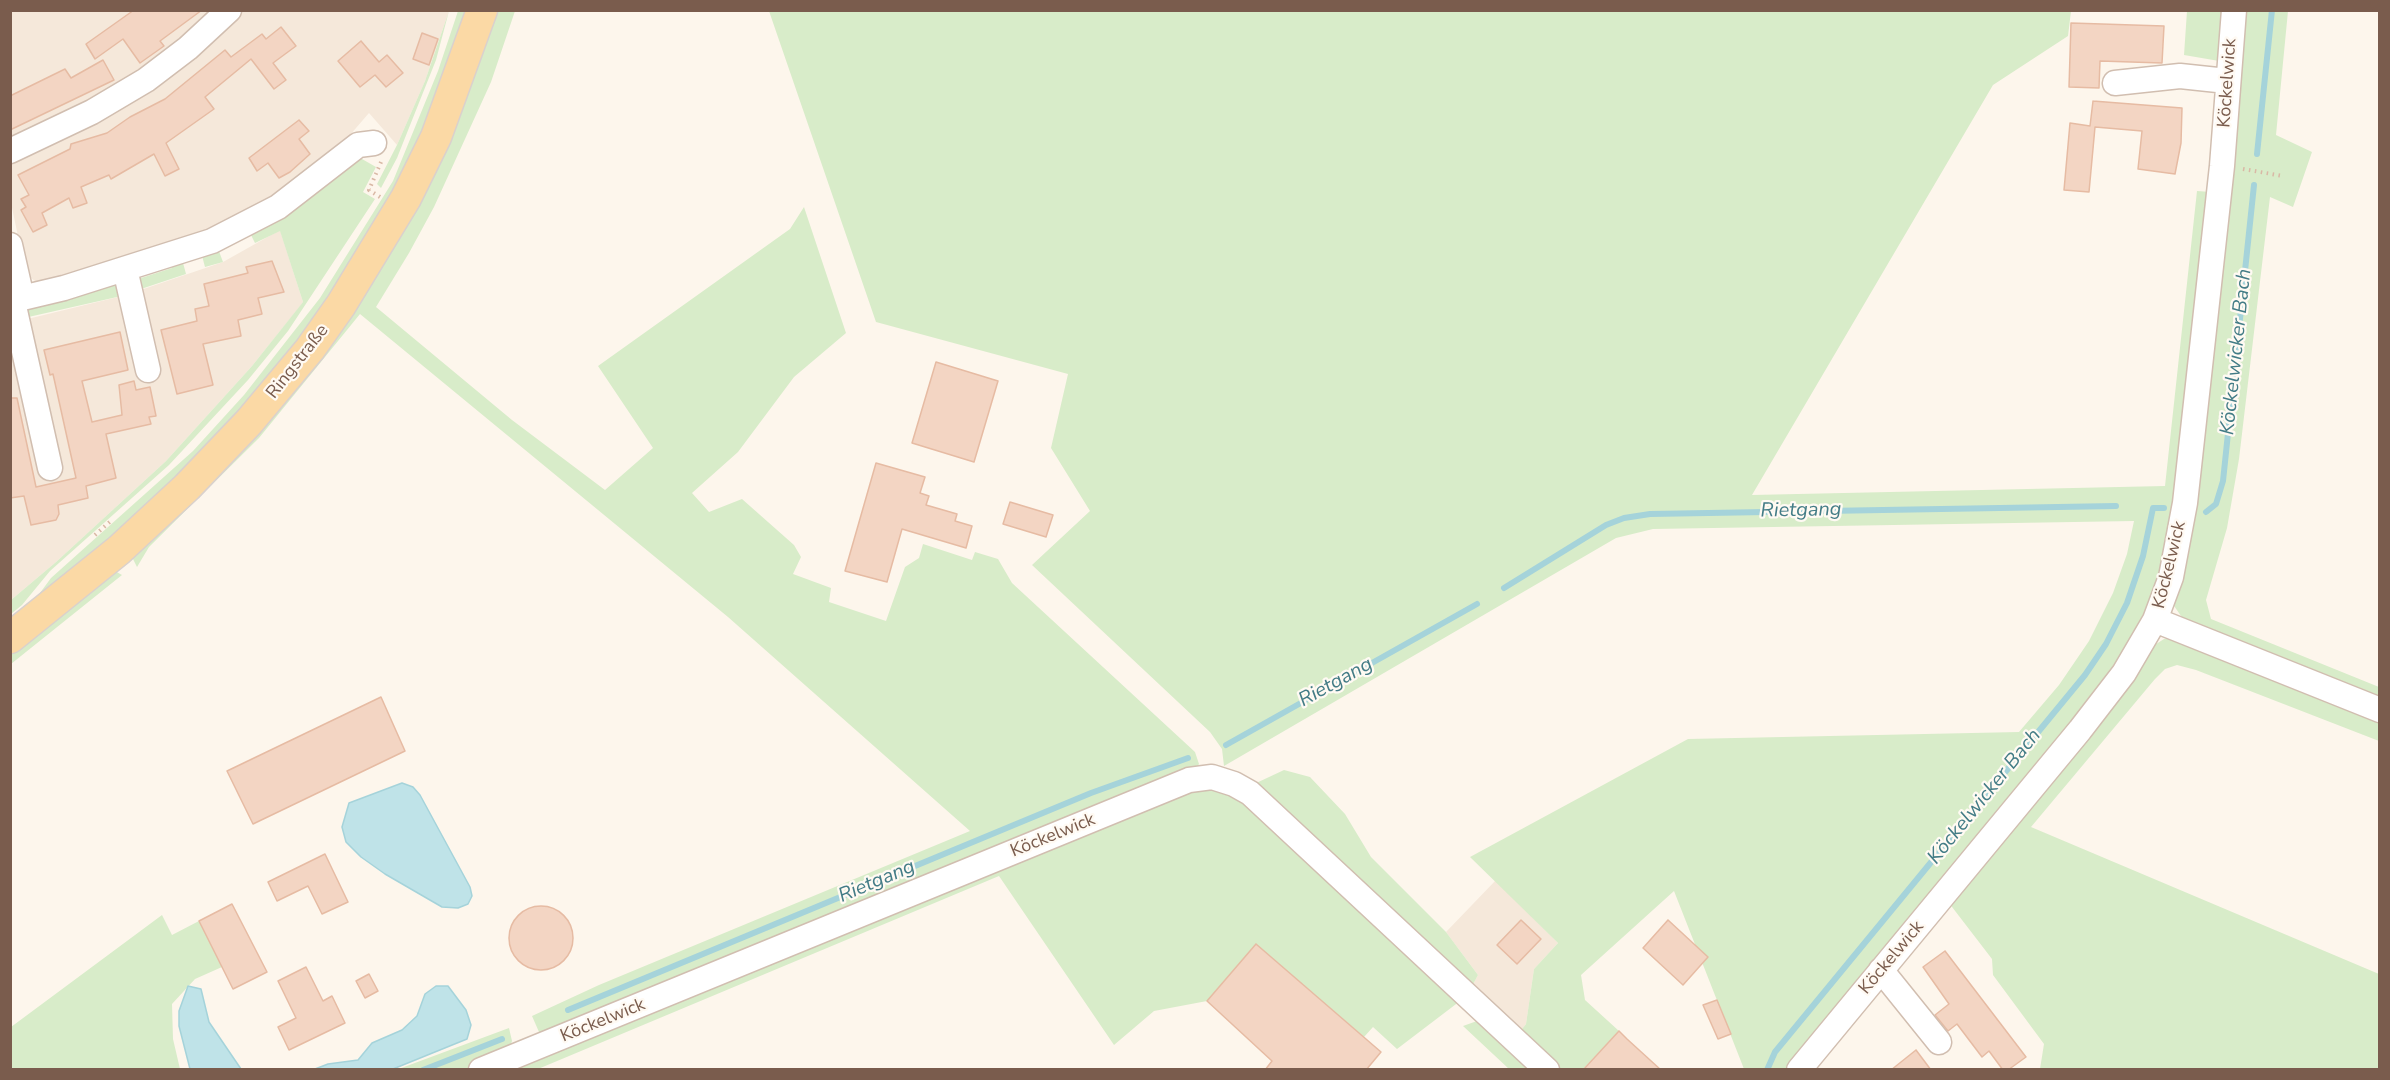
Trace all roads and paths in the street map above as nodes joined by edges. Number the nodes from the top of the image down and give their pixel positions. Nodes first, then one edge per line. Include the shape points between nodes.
1 (229, 10) edge
2 (482, 10) edge
3 (2234, 10) edge
4 (2227, 81) junction
5 (2115, 83) dead end
6 (375, 143) joint
7 (10, 151) edge
8 (2222, 166) junction
9 (2283, 176) dead end
10 (384, 189) dead end
11 (380, 197) junction
12 (374, 207) dead end
13 (10, 245) edge
14 (125, 269) junction
15 (16, 303) edge
16 (148, 370) dead end
17 (50, 468) dead end
18 (114, 519) dead end
19 (88, 542) dead end
20 (2155, 621) junction
21 (10, 639) edge
22 (2379, 710) edge
23 (1881, 970) junction
24 (1939, 1042) dead end
25 (481, 1070) edge
26 (1547, 1070) edge
27 (1799, 1070) edge

1 - 7 street via 146,80 92,112
2 - 21 main road, Ringstraße via 436,137 406,198 372,258 310,349 249,422 187,487 119,550
3 - 4 street, Köckelwick
4 - 5 street via 2180,76
4 - 8 street, Köckelwick
6 - 11 path via 382,157 369,189
6 - 14 street via 358,145 278,207 212,241
8 - 9 path
8 - 20 street, Köckelwick via 2185,502 2170,577
10 - 11 path
11 - 12 path
13 - 15 street
14 - 15 street
14 - 16 street
15 - 17 street
18 - 19 path
20 - 22 street
20 - 23 street, Köckelwick via 2124,673 2080,730
23 - 24 street
23 - 27 street, Köckelwick
25 - 26 street, Köckelwick via 1189,780 1212,777 1250,793

